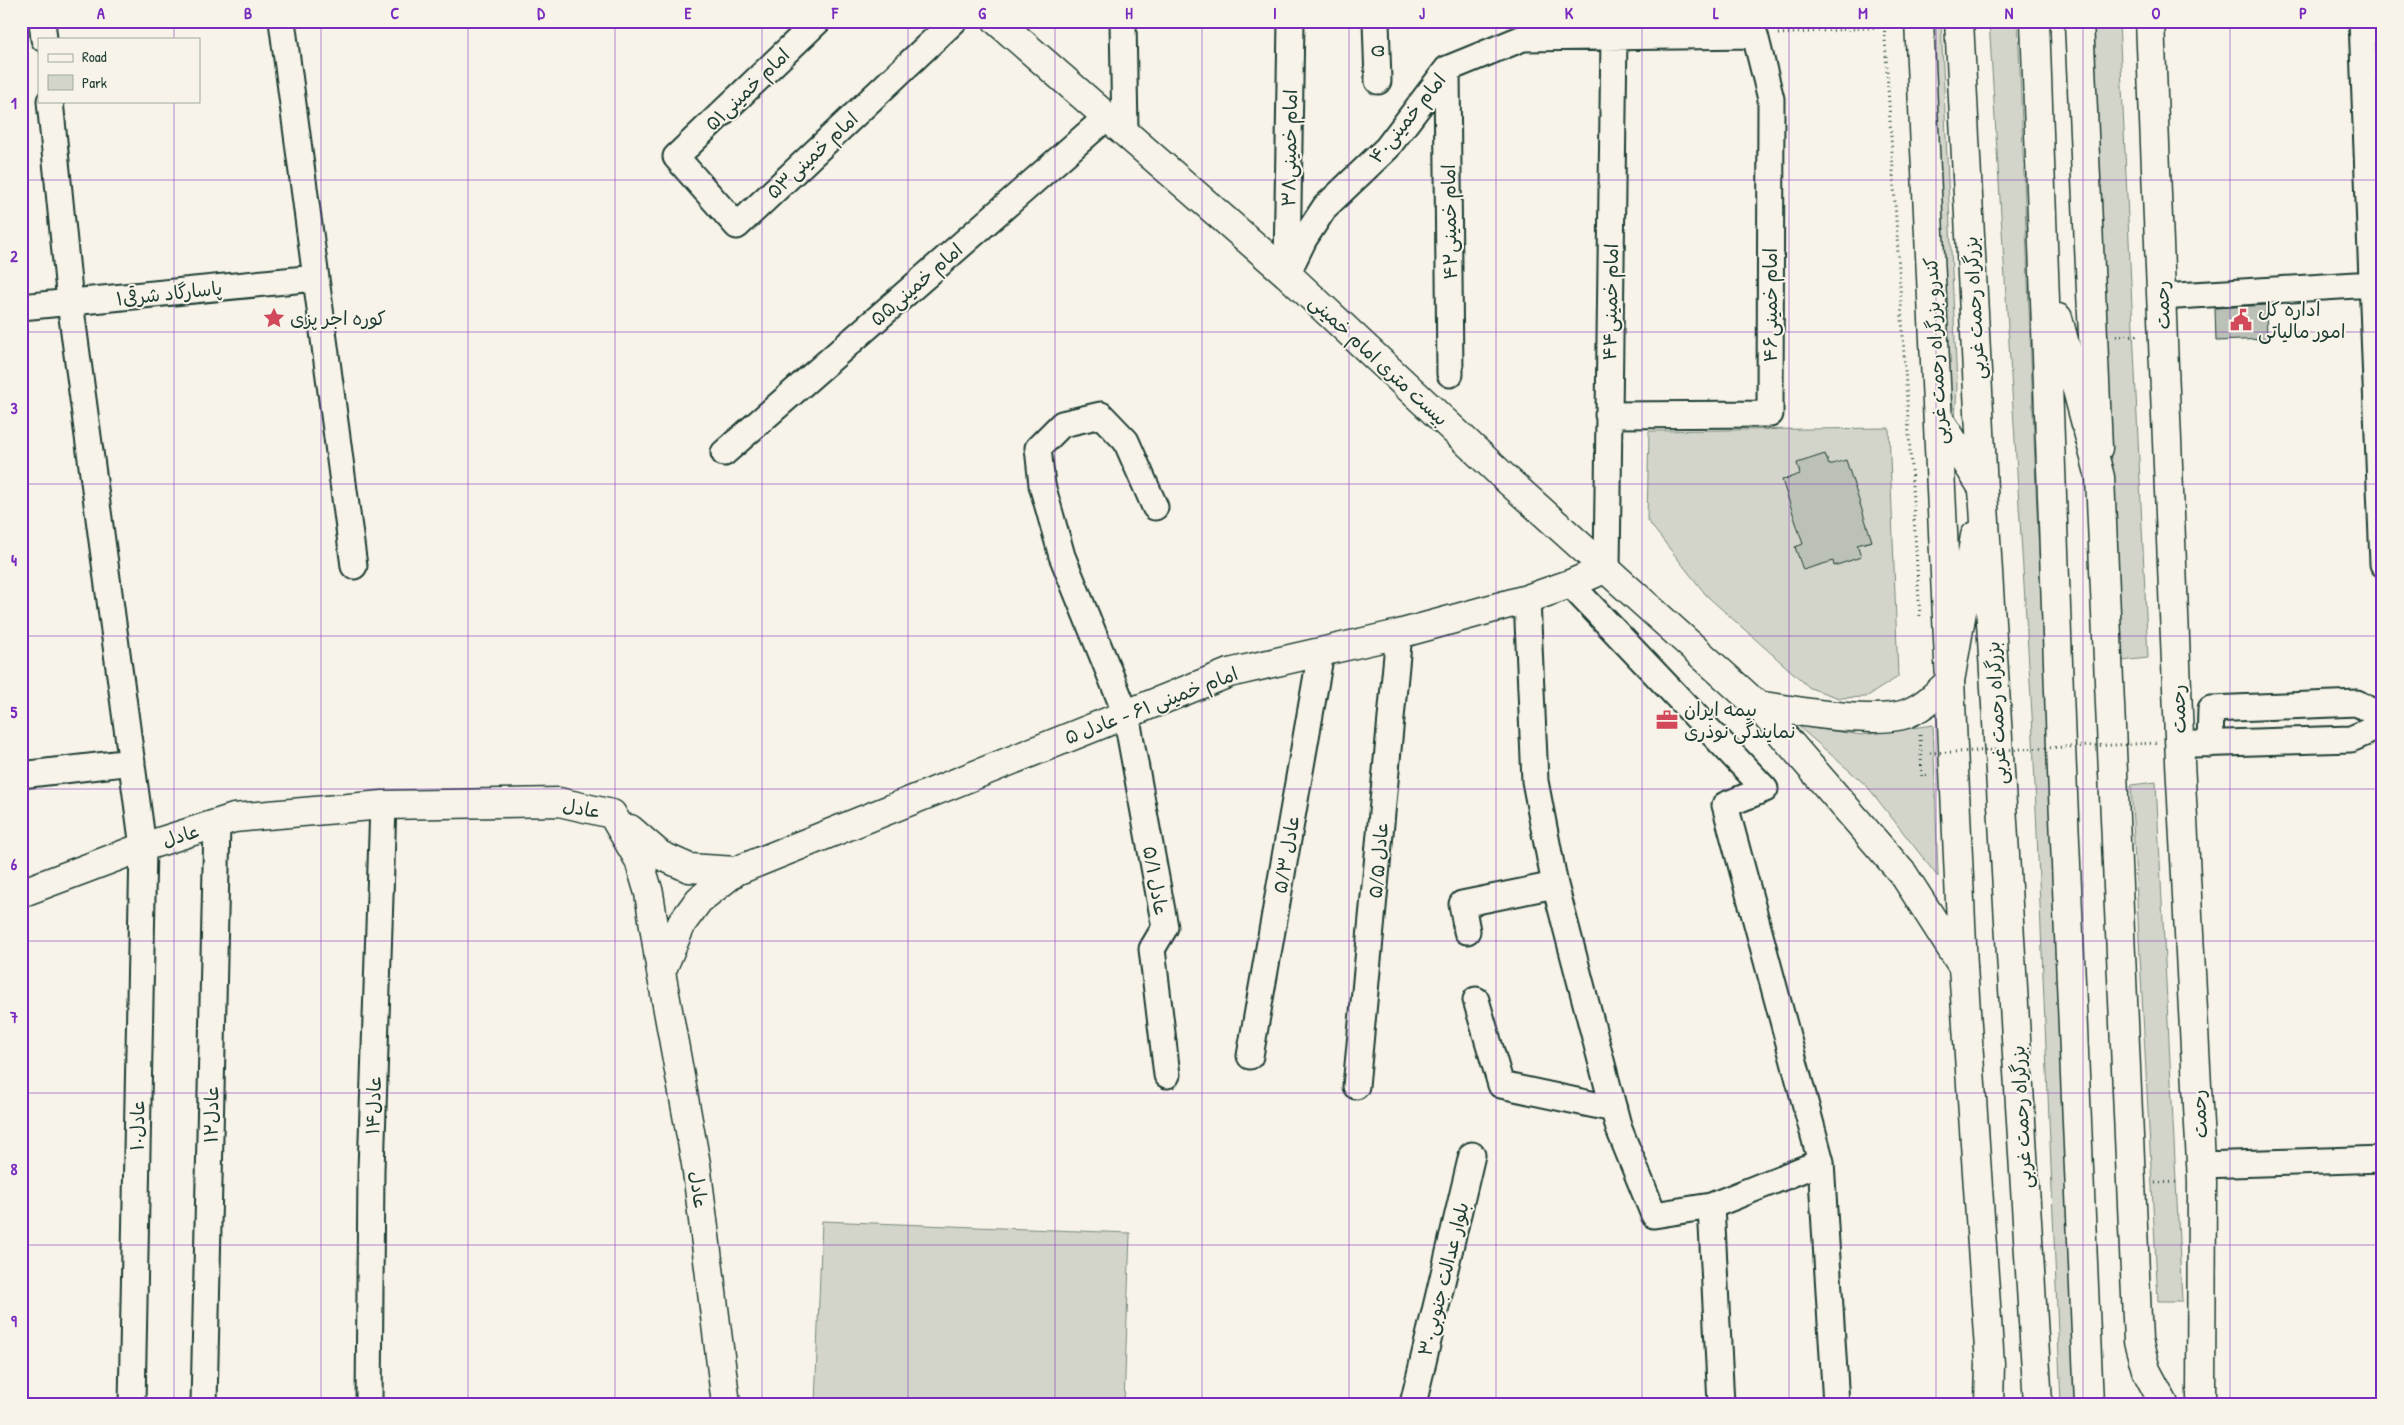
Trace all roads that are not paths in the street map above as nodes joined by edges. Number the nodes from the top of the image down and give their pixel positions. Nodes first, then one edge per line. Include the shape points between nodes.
1 (42, 21) edge
2 (282, 21) edge
3 (818, 21) edge
4 (954, 21) edge
5 (997, 21) edge
6 (1123, 21) edge
7 (1291, 21) edge
8 (1376, 21) edge
9 (1959, 21) edge
10 (2035, 21) edge
11 (2079, 21) edge
12 (2150, 21) edge
13 (2362, 21) edge
14 (1919, 23) edge
15 (1742, 31) edge
16 (1614, 35) junction
17 (44, 38) edge
18 (1447, 68) junction
19 (1378, 81) dead end
20 (50, 102) edge
21 (1116, 123) junction
22 (676, 157) joint
23 (2045, 271) junction
24 (1287, 274) junction
25 (316, 278) junction
26 (2372, 284) junction
27 (2161, 297) junction
28 (70, 302) junction
29 (21, 307) edge
30 (1450, 374) dead end
31 (1608, 415) junction
32 (1938, 417) junction
33 (724, 453) dead end
34 (2100, 477) junction
35 (1983, 489) junction
36 (1155, 507) dead end
37 (2383, 564) edge
38 (354, 566) dead end
39 (1607, 568) junction
40 (1570, 584) junction
41 (1527, 599) junction
42 (1399, 634) junction
43 (1321, 652) junction
44 (1950, 681) junction
45 (1757, 705) junction
46 (1126, 714) junction
47 (2383, 718) edge
48 (2383, 725) edge
49 (2169, 744) junction
50 (2210, 744) junction
51 (132, 762) junction
52 (21, 775) edge
53 (383, 805) junction
54 (612, 814) junction
55 (217, 824) junction
56 (143, 847) junction
57 (736, 871) junction
58 (1555, 885) junction
59 (21, 893) edge
60 (1466, 931) dead end
61 (1963, 967) junction
62 (660, 972) junction
63 (1476, 1000) dead end
64 (1250, 1056) dead end
65 (1167, 1075) dead end
66 (1356, 1086) dead end
67 (1614, 1109) junction
68 (1472, 1155) dead end
69 (2383, 1159) edge
70 (1821, 1162) junction
71 (2202, 1173) junction
72 (1711, 1206) junction
73 (2201, 1397) dead end
74 (132, 1404) edge
75 (204, 1404) edge
76 (369, 1404) edge
77 (726, 1404) edge
78 (1413, 1404) edge
79 (1722, 1404) edge
80 (1836, 1404) edge
81 (1989, 1404) edge
82 (2038, 1404) edge
83 (2090, 1404) edge
84 (2164, 1404) edge

1 - 17 street
2 - 25 street
3 - 22 street, امام خمینی۵۱
4 - 22 street, امام خمینی۵۳ via 737,226
5 - 21 main road, بیست متری امام خمینی
6 - 21 street
7 - 24 street, امام خمینی۳۸
8 - 19 street, ۵
9 - 35 main road, بزرگراه رحمت غربی
10 - 23 main road
11 - 34 main road
12 - 27 main road, رحمت
13 - 26 street
14 - 32 main road, کندرو بزرگراه رحمت غربی
15 - 16 street, امام خمینی۴۰
15 - 31 street, امام خمینی۴۶ via 1771,99 1770,414
16 - 18 street, امام خمینی۴۰ via 1523,38
16 - 31 street, ۴۴امام خمینی
18 - 24 street, امام خمینی۴۰ via 1387,148 1325,207
18 - 30 street, امام خمینی۴۲
20 - 28 street, عادل۱۰
21 - 24 main road, بیست متری امام خمینی
21 - 33 street, امام خمینی۵۵
23 - 34 main road
23 - 83 main road via 2061,747
24 - 39 main road, بیست متری امام خمینی via 1504,477
25 - 28 street, پاسارگاد شرقی۱
25 - 38 street
26 - 27 street
26 - 37 street
27 - 49 main road, رحمت
28 - 29 street, پاسارگاد شرقی۱
28 - 51 street, عادل۱۰
31 - 39 street, ۴۴امام خمینی
32 - 35 main road
32 - 44 main road, کندرو بزرگراه رحمت غربی
34 - 84 main road via 2138,1340 2146,1370
35 - 44 main road
35 - 82 main road, بزرگراه رحمت غربی
36 - 46 street, عادل ۵/۱ via 1126,442 1101,415 1062,424 1038,448 1042,485 1062,556
39 - 40 main road, امام خمینی ۶۱ - عادل ۵
39 - 45 main road, بیست متری امام خمینی
40 - 41 main road, امام خمینی ۶۱ - عادل ۵
40 - 70 street via 1765,789 1725,804
41 - 42 main road, امام خمینی ۶۱ - عادل ۵
41 - 58 street via 1534,781
42 - 43 main road, امام خمینی ۶۱ - عادل ۵
42 - 66 street, عادل ۵/۵
43 - 46 main road, امام خمینی ۶۱ - عادل ۵ via 1229,673
43 - 64 street, عادل ۵/۳
44 - 45 main road via 1925,705 1906,714 1837,716
44 - 61 main road
45 - 61 main road, بیست متری امام خمینی via 1904,875
46 - 57 main road, امام خمینی ۶۱ - عادل ۵
46 - 65 street, عادل ۵/۱ via 1165,927 1152,948
47 - 50 street via 2357,703 2211,709
48 - 50 street via 2351,739
49 - 50 street
49 - 71 main road, رحمت
51 - 52 street
51 - 56 street, عادل۱۰
53 - 54 main road, عادل via 559,802
53 - 55 main road, عادل via 234,818
53 - 76 street, عادل۱۴ via 371,1170
54 - 57 main road, امام خمینی ۶۱ - عادل ۵ via 660,855 674,862 689,868
54 - 62 main road, عادل via 639,860 649,893
55 - 56 main road, عادل
55 - 75 street, عادل۱۲
56 - 59 main road, عادل
56 - 74 street, عادل۱۰
57 - 62 main road, امام خمینی ۶۱ - عادل ۵ via 699,900 682,923
58 - 60 street via 1462,904
58 - 67 street
61 - 81 main road via 1990,1364
62 - 77 main road, عادل via 696,1164
63 - 67 street via 1501,1085
67 - 72 street via 1654,1215
68 - 78 street, بلوار عدالت جنوبی۳۰
69 - 71 street
70 - 72 street
70 - 80 street
71 - 73 main road, رحمت
72 - 79 street

